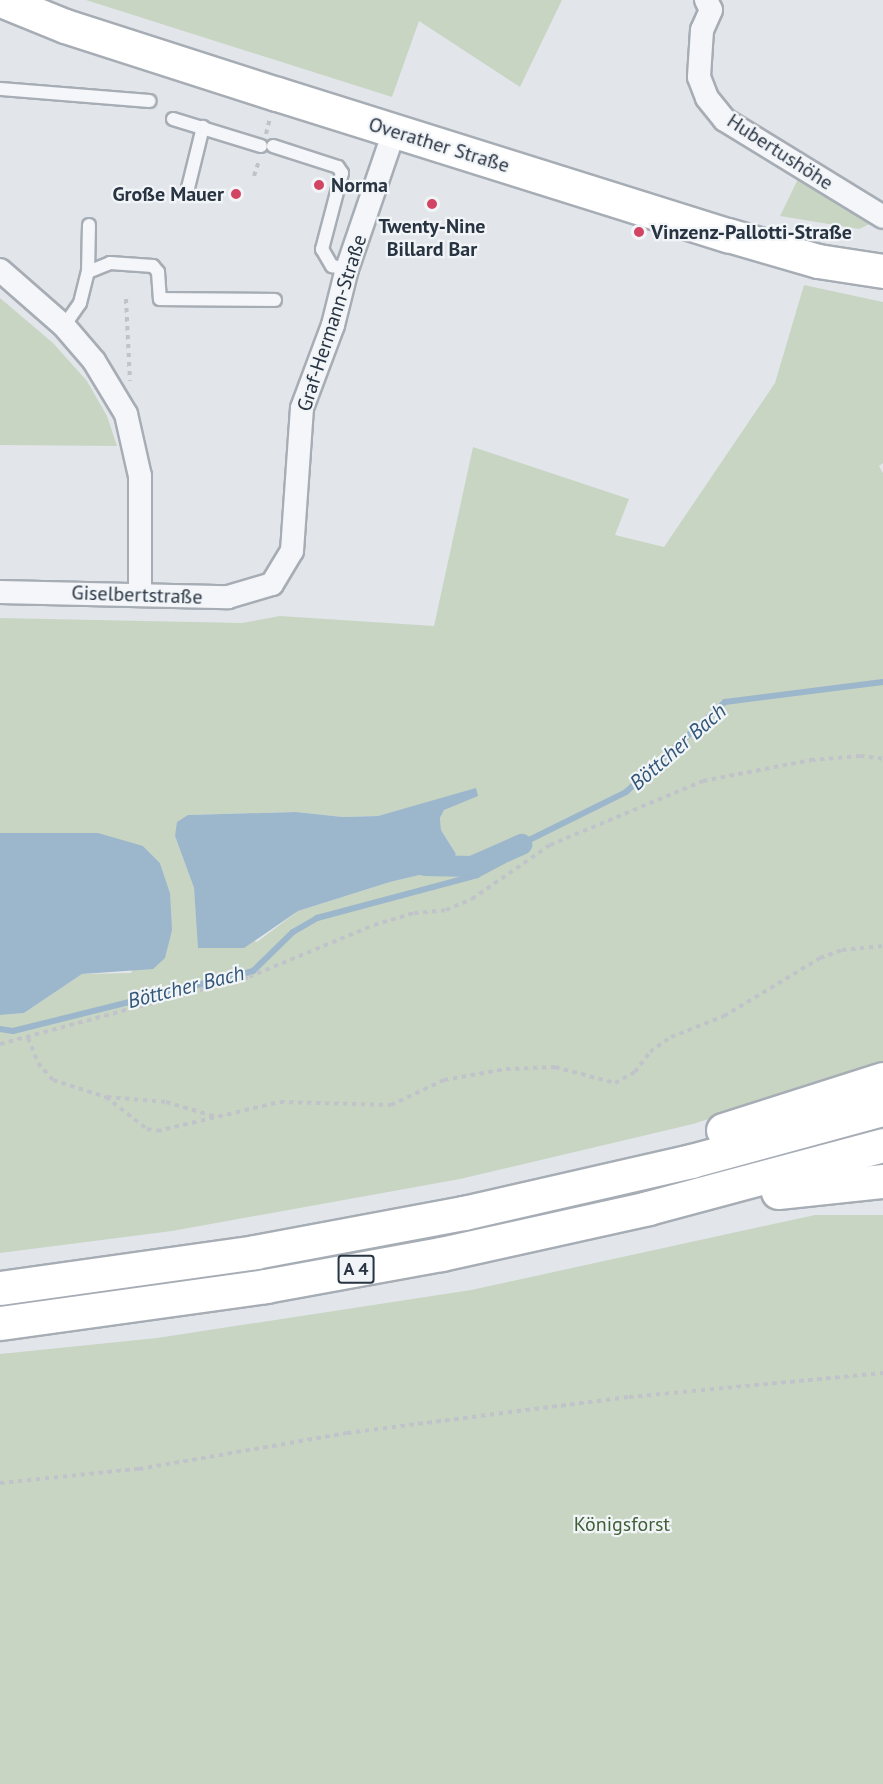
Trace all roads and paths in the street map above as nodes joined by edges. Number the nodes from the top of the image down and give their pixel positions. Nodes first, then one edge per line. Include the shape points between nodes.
1 (1, 0) edge
2 (712, 3) edge
3 (0, 89) edge
4 (150, 101) dead end
5 (173, 119) dead end
6 (203, 127) junction
7 (394, 132) junction
8 (188, 188) dead end
9 (883, 217) edge
10 (89, 225) dead end
11 (347, 269) junction
12 (0, 270) edge
13 (883, 271) edge
14 (88, 272) junction
15 (126, 299) dead end
16 (275, 300) dead end
17 (64, 326) junction
18 (126, 338) dead end
19 (272, 585) joint
20 (0, 592) edge
21 (140, 594) junction
22 (883, 759) edge
23 (883, 946) edge
24 (27, 1038) junction
25 (0, 1044) edge
26 (883, 1079) edge
27 (106, 1097) junction
28 (883, 1109) edge
29 (217, 1117) junction
30 (883, 1145) edge
31 (883, 1181) edge
32 (648, 1208) junction
33 (464, 1214) junction
34 (0, 1288) edge
35 (0, 1323) edge
36 (883, 1373) edge
37 (0, 1483) edge

1 - 7 main road, Overather Straße via 65,26
2 - 9 street, Hubertushöhe via 702,30 699,77 707,98 724,120
3 - 4 lane
5 - 6 lane
6 - 8 lane
6 - 11 lane via 338,167 342,173 322,249 332,266
7 - 11 street, Graf-Hermann-Straße
7 - 13 main road, Overather Straße via 776,249
10 - 14 lane
11 - 19 street, Graf-Hermann-Straße via 333,325 302,408 292,551
12 - 17 street
14 - 16 lane via 103,265 136,262 158,271 160,299
14 - 17 lane via 80,303
15 - 18 path
17 - 21 street via 111,385 130,427 140,477
19 - 21 street, Giselbertstraße via 228,597
20 - 21 street, Giselbertstraße
22 - 24 path via 860,756 811,760 703,782 550,845 472,899 446,910 414,913 374,925 249,977
23 - 29 path via 842,950 820,957 724,1016 671,1037 650,1052 635,1072 615,1083 555,1067 529,1066 444,1080 414,1097 377,1107 280,1102
24 - 25 path
24 - 27 path via 38,1063 52,1080
26 - 33 main road
27 - 29 path via 166,1102
27 - 29 path via 147,1129 157,1131
28 - 33 main road, A 4 via 691,1161
30 - 32 main road, A 4
31 - 32 main road
32 - 35 main road, A 4 via 441,1254 265,1286
33 - 34 main road, A 4 via 255,1252
36 - 37 path via 629,1396 347,1433 139,1469

